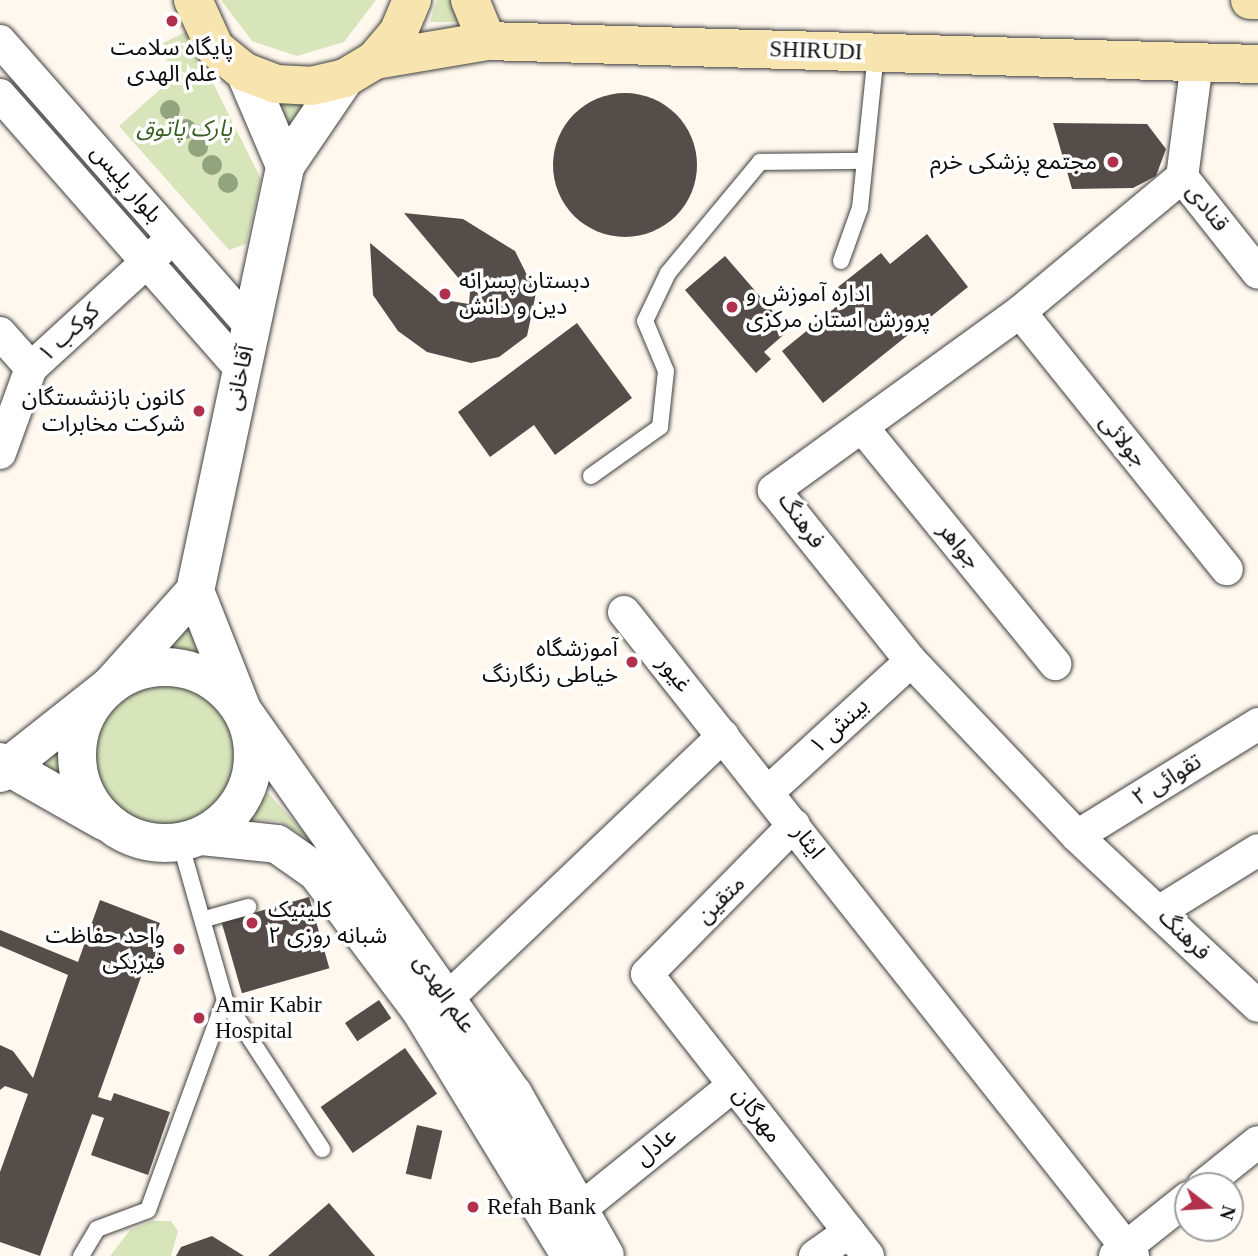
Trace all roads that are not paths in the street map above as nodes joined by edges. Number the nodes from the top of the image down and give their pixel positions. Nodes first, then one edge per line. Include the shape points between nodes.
1 (193, 0) edge
2 (412, 0) edge
3 (470, 0) edge
4 (1250, 0) edge
5 (1258, 0) edge
6 (0, 41) edge
7 (487, 41) junction
8 (876, 53) junction
9 (1197, 62) junction
10 (1258, 64) edge
11 (360, 69) junction
12 (245, 72) junction
13 (0, 95) edge
14 (862, 161) junction
15 (285, 166) junction
16 (1182, 177) junction
17 (174, 239) junction
18 (841, 261) dead end
19 (146, 262) junction
20 (1258, 273) edge
21 (1020, 312) junction
22 (251, 327) junction
23 (0, 333) edge
24 (31, 368) junction
25 (242, 370) junction
26 (862, 427) junction
27 (0, 453) edge
28 (591, 476) dead end
29 (1227, 569) dead end
30 (195, 591) junction
31 (624, 612) dead end
32 (911, 661) junction
33 (1055, 664) dead end
34 (111, 685) junction
35 (242, 710) junction
36 (1258, 723) edge
37 (723, 736) junction
38 (2, 767) edge
39 (768, 792) junction
40 (109, 824) junction
41 (794, 825) junction
42 (1077, 836) junction
43 (191, 839) junction
44 (1258, 850) edge
45 (248, 907) dead end
46 (1160, 911) junction
47 (205, 919) junction
48 (647, 974) joint
49 (448, 998) junction
50 (225, 1000) junction
51 (1258, 1006) edge
52 (734, 1085) junction
53 (1258, 1142) edge
54 (322, 1149) dead end
55 (1220, 1172) edge
56 (579, 1210) junction
57 (1174, 1210) edge
58 (858, 1244) edge
59 (1126, 1252) edge
60 (81, 1256) edge
61 (571, 1256) edge
62 (605, 1256) edge
63 (815, 1256) edge

1 - 12 main road via 215,48
2 - 11 main road via 398,33
3 - 7 main road
4 - 5 main road
6 - 17 street, بلوار پلیس
7 - 8 main road, SHIRUDI
7 - 11 main road, SHIRUDI
8 - 9 main road, SHIRUDI
8 - 14 lane
9 - 10 main road, SHIRUDI
9 - 16 street
11 - 12 main road, SHIRUDI via 299,86
11 - 15 street
12 - 15 street
13 - 19 street, بلوار پلیس
14 - 18 lane via 860,208
14 - 28 lane via 760,162 668,273 645,321 666,371 660,427
15 - 22 street, آقاخانی
16 - 20 street, قنادی
16 - 21 street, فرهنگ
17 - 19 street, کوکب ۱
17 - 22 street, بلوار پلیس
19 - 24 street, کوکب ۱
19 - 25 street, بلوار پلیس
21 - 26 street, فرهنگ
21 - 29 street, جولائی
22 - 25 street, آقاخانی
23 - 24 street
24 - 27 street, کوکب ۱
25 - 30 street, آقاخانی
26 - 32 street, فرهنگ via 775,491
26 - 33 street, جواهر
30 - 34 street
30 - 35 street
31 - 37 street, غیور
32 - 39 street, بینش ۱
32 - 42 street, فرهنگ
34 - 35 street via 147,669 196,671 223,687
34 - 38 street
34 - 40 street via 93,704 77,754 92,804
35 - 43 street via 252,737 250,776 226,819
35 - 49 street, علم الهدی
36 - 42 street, تقوائی ۲
37 - 39 street, ایثار
37 - 49 street
38 - 40 street
39 - 41 street, ایثار
40 - 43 street via 143,840
41 - 48 street, متقین
41 - 59 street, ایثار
42 - 46 street, فرهنگ
43 - 47 lane
43 - 61 street, علم الهدی via 277,844 317,872 458,1067
44 - 46 street
45 - 47 lane
46 - 51 street, فرهنگ
47 - 50 lane
48 - 52 street, مهرگان
49 - 56 street, علم الهدی
50 - 54 lane
50 - 60 lane via 148,1210 97,1229
52 - 56 street, عادل
52 - 58 street, مهرگان
53 - 55 street
56 - 62 street, علم الهدی
57 - 59 street
58 - 63 street

